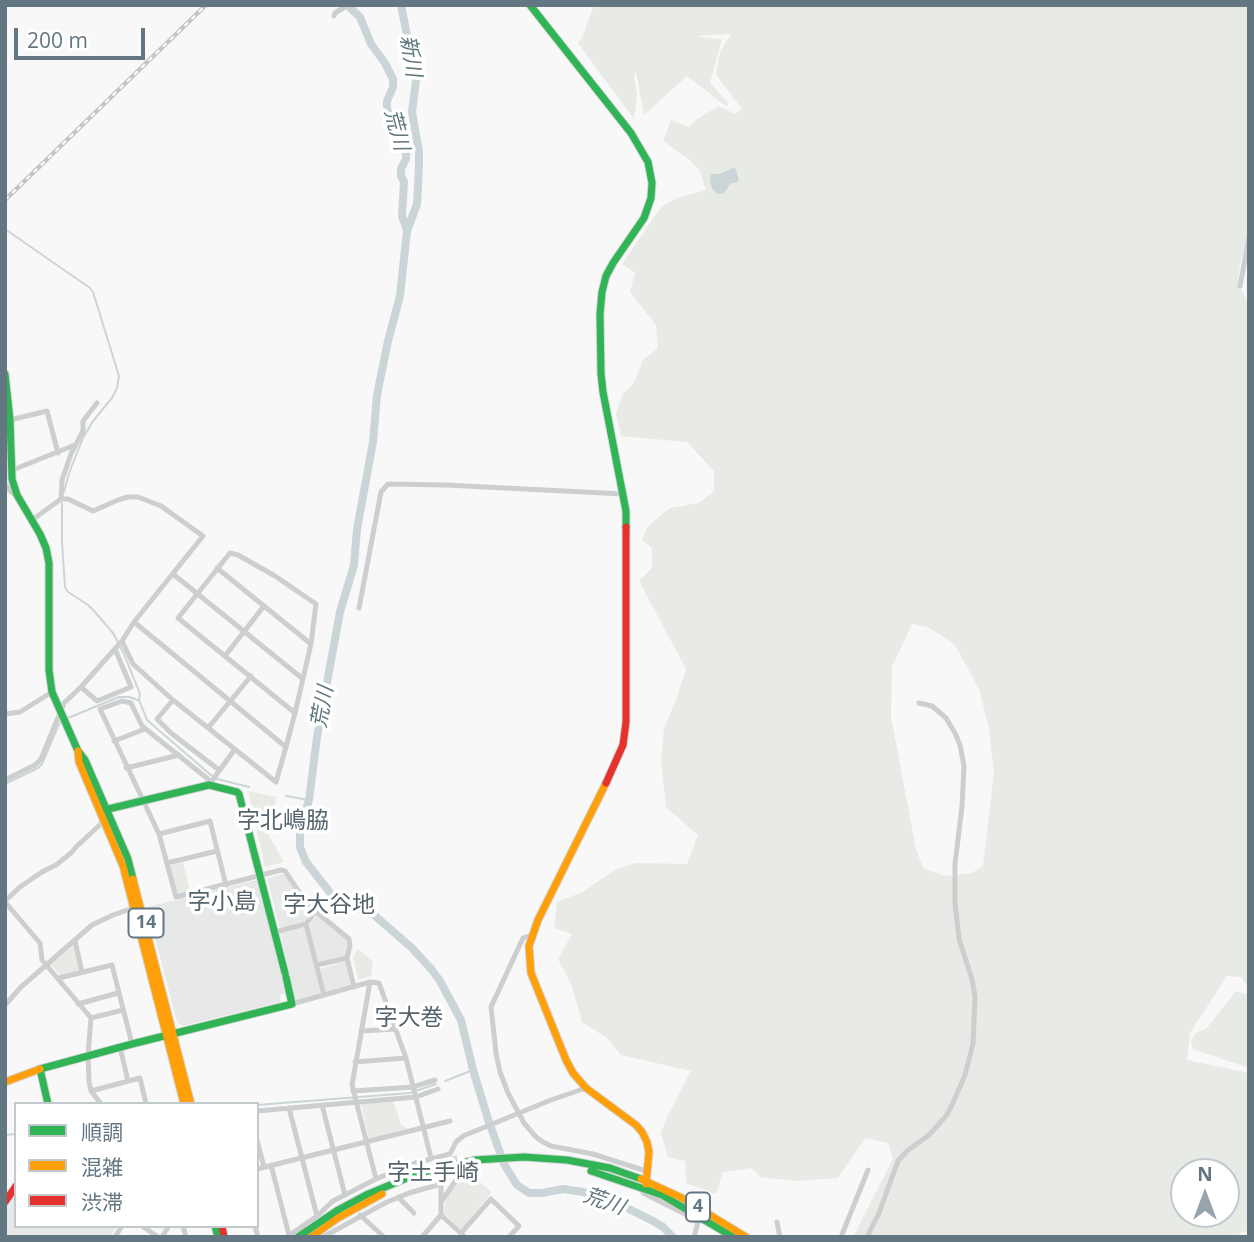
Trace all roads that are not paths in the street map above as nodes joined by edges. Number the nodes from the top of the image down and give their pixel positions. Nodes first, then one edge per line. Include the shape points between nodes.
1 (348, 5) edge
2 (530, 5) edge
3 (335, 15) dead end
4 (1249, 238) edge
5 (1240, 286) dead end
6 (5, 374) edge
7 (97, 403) dead end
8 (10, 420) junction
9 (75, 446) junction
10 (58, 453) junction
11 (10, 471) junction
12 (5, 484) edge
13 (623, 494) junction
14 (17, 495) junction
15 (61, 499) junction
16 (32, 520) junction
17 (217, 569) junction
18 (173, 574) junction
19 (197, 593) junction
20 (264, 606) junction
21 (359, 608) dead end
22 (134, 622) junction
23 (244, 631) junction
24 (311, 644) junction
25 (119, 645) junction
26 (225, 656) junction
27 (251, 676) junction
28 (303, 679) junction
29 (81, 687) junction
30 (52, 692) junction
31 (173, 700) junction
32 (231, 701) junction
33 (919, 703) dead end
34 (295, 713) junction
35 (5, 714) edge
36 (63, 718) junction
37 (208, 728) junction
38 (145, 729) junction
39 (114, 741) junction
40 (286, 747) junction
41 (235, 749) junction
42 (179, 755) junction
43 (127, 768) junction
44 (219, 771) junction
45 (5, 780) edge
46 (210, 783) junction
47 (142, 801) junction
48 (104, 811) junction
49 (104, 821) junction
50 (159, 834) junction
51 (217, 851) junction
52 (167, 863) junction
53 (260, 876) junction
54 (226, 885) junction
55 (5, 902) edge
56 (138, 907) junction
57 (316, 911) junction
58 (306, 924) junction
59 (275, 932) junction
60 (532, 935) junction
61 (75, 941) junction
62 (347, 958) junction
63 (47, 964) junction
64 (317, 965) junction
65 (82, 972) junction
66 (59, 978) junction
67 (370, 982) junction
68 (354, 986) junction
69 (118, 993) junction
70 (324, 995) junction
71 (5, 1004) edge
72 (78, 1004) junction
73 (292, 1004) junction
74 (123, 1010) junction
75 (91, 1018) junction
76 (396, 1029) junction
77 (361, 1031) junction
78 (170, 1035) junction
79 (132, 1044) junction
80 (120, 1047) junction
81 (88, 1055) junction
82 (406, 1058) junction
83 (355, 1062) junction
84 (40, 1069) junction
85 (435, 1080) dead end
86 (128, 1081) junction
87 (5, 1082) edge
88 (586, 1087) junction
89 (438, 1089) dead end
90 (92, 1091) junction
91 (415, 1092) junction
92 (354, 1096) junction
93 (48, 1102) edge
94 (100, 1102) edge
95 (146, 1102) edge
96 (184, 1102) edge
97 (190, 1102) edge
98 (322, 1105) junction
99 (289, 1108) junction
100 (259, 1111) edge
101 (519, 1113) junction
102 (450, 1121) dead end
103 (424, 1127) junction
104 (366, 1142) junction
105 (333, 1150) junction
106 (302, 1158) junction
107 (431, 1158) junction
108 (477, 1163) junction
109 (271, 1166) junction
110 (261, 1168) edge
111 (868, 1170) dead end
112 (649, 1172) junction
113 (459, 1176) dead end
114 (376, 1179) junction
115 (646, 1184) junction
116 (345, 1195) junction
117 (398, 1197) junction
118 (441, 1202) junction
119 (414, 1213) dead end
120 (360, 1215) junction
121 (441, 1215) junction
122 (317, 1216) junction
123 (777, 1222) dead end
124 (376, 1230) junction
125 (463, 1235) edge
126 (291, 1236) edge
127 (311, 1237) edge
128 (323, 1237) edge
129 (370, 1237) edge
130 (384, 1237) edge
131 (422, 1237) edge
132 (509, 1237) edge
133 (694, 1237) edge
134 (733, 1237) edge
135 (746, 1237) edge
136 (780, 1237) edge
137 (841, 1237) edge
138 (867, 1237) edge

1 - 3 street
2 - 13 main road via 631,133 651,172 649,206 612,263 602,292 601,374
4 - 5 street
6 - 8 main road, 14
7 - 9 street via 83,421
8 - 10 street via 47,411
8 - 11 main road, 14
9 - 10 street
9 - 15 street via 62,480
10 - 11 street
11 - 14 main road, 14
12 - 14 street
13 - 21 street via 388,484 381,492
13 - 60 main road via 627,621 623,744
14 - 16 main road, 14
15 - 16 street
15 - 18 street via 93,511 128,497 160,506 202,536
16 - 30 main road, 14 via 49,563
17 - 19 street
17 - 20 street
17 - 24 street via 230,553 238,555 316,604
18 - 19 street
18 - 22 street
19 - 23 street
19 - 26 street via 178,618
20 - 23 street
20 - 24 street
22 - 25 street
22 - 32 street
23 - 26 street
23 - 28 street
24 - 28 street
25 - 29 street
25 - 29 street via 131,687 97,701
25 - 31 street
26 - 27 street
27 - 32 street
27 - 34 street
28 - 34 street
29 - 36 street via 64,703
30 - 35 street via 20,712
30 - 36 main road, 14
31 - 37 street
31 - 44 street via 157,719
32 - 37 street
32 - 40 street
33 - 138 street via 932,706 946,718 960,745 964,766 955,903 959,939 975,997 973,1044 953,1105 929,1135 898,1161
34 - 40 street
36 - 45 street via 41,760
36 - 48 main road, 14
37 - 41 street
38 - 39 street
38 - 39 street via 126,701 100,709
38 - 42 street
39 - 43 street
40 - 41 street via 276,782
41 - 44 street
42 - 43 street
42 - 46 street
43 - 47 street
44 - 46 street
46 - 47 main road
46 - 53 main road via 239,794
47 - 48 main road
47 - 50 street
48 - 49 main road, 14
48 - 56 main road, 14 via 128,859
49 - 55 street via 56,866 20,887
49 - 56 main road, 14
50 - 51 street via 210,821
50 - 52 street
51 - 52 street
51 - 54 street
52 - 54 street via 176,897
53 - 54 street
53 - 57 street via 285,871
53 - 59 main road
55 - 63 street via 40,943
56 - 61 street via 92,925
56 - 78 main road, 14
57 - 58 street
57 - 62 street via 349,939
58 - 59 street
58 - 64 street
59 - 73 main road
60 - 88 main road via 531,973 566,1060
60 - 101 street via 523,938 491,1007 500,1072
61 - 63 street
61 - 65 street
62 - 64 street
62 - 68 street
63 - 66 street
63 - 71 street
64 - 70 street
65 - 66 street
65 - 69 street via 112,965
66 - 72 street
67 - 68 street
67 - 76 street via 379,983
67 - 77 street
68 - 70 street
69 - 72 street
69 - 74 street
70 - 73 street
72 - 75 street
73 - 78 main road
74 - 75 street
74 - 79 street
75 - 81 street
76 - 77 street
76 - 82 street
77 - 83 street
78 - 79 main road
78 - 96 main road, 14
78 - 97 main road, 14
79 - 80 main road
80 - 81 main road
80 - 86 street
81 - 84 main road
81 - 90 street
82 - 83 street
82 - 91 street
83 - 92 street
84 - 87 main road
84 - 93 main road
85 - 91 street
86 - 90 street
86 - 95 street via 140,1078
88 - 101 street
88 - 112 main road via 642,1132
89 - 91 street
90 - 94 street
91 - 92 street
91 - 92 street
91 - 103 street
92 - 98 street
92 - 104 street
98 - 99 street
98 - 105 street
99 - 100 street
99 - 106 street
101 - 107 street via 463,1136 452,1155
101 - 112 street via 532,1133 551,1146
102 - 103 street
103 - 104 street
103 - 107 street
104 - 105 street
104 - 114 street
105 - 106 street
105 - 116 street
106 - 109 street
106 - 122 street
107 - 114 street
108 - 115 main road, 4 via 579,1168
108 - 115 main road, 4 via 514,1157 567,1160 610,1168
108 - 126 main road, 4 via 432,1170 391,1184
108 - 127 main road, 4 via 395,1189
109 - 110 street
109 - 126 street
111 - 137 street
112 - 115 main road
113 - 118 street
114 - 116 street
115 - 133 street via 643,1193 698,1222
115 - 134 main road, 4
115 - 135 main road, 4 via 682,1198
116 - 122 street
117 - 118 street via 441,1184
117 - 119 street
117 - 120 street
118 - 121 street
120 - 124 street
120 - 128 street
121 - 125 street
121 - 131 street
122 - 126 street
123 - 136 street
124 - 129 street
124 - 130 street
125 - 132 street via 491,1199 519,1226

